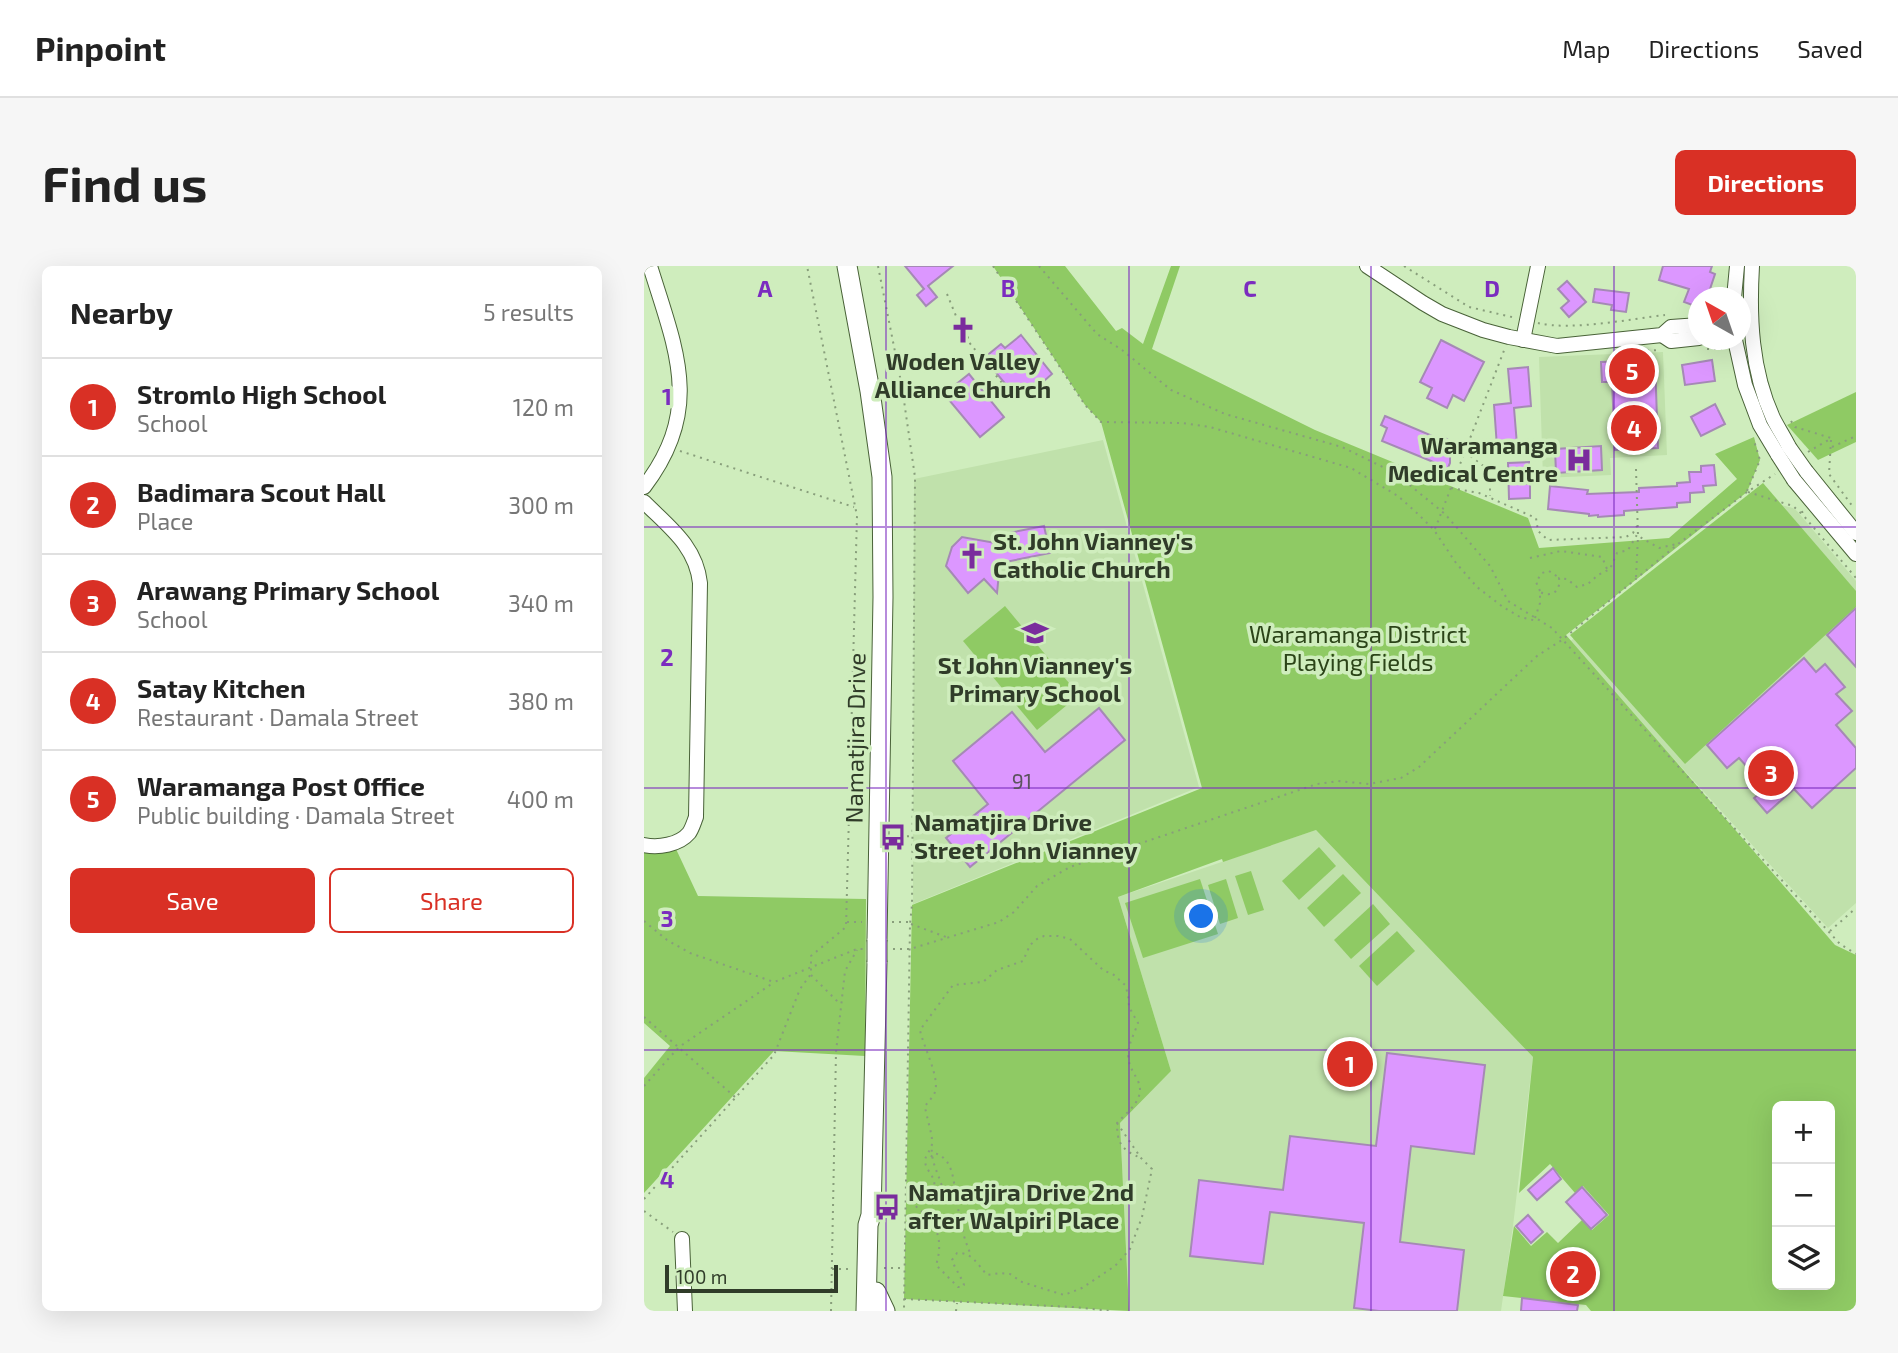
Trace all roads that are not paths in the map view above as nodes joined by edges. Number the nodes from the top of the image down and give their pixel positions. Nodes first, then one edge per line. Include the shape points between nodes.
1 (650, 266) edge
2 (847, 266) edge
3 (1367, 266) edge
4 (1538, 266) edge
5 (1737, 266) edge
6 (1752, 266) edge
7 (1735, 287) edge
8 (1750, 287) edge
9 (1688, 326) edge
10 (1516, 339) junction
11 (1662, 343) junction
12 (1688, 343) edge
13 (1751, 343) edge
14 (1737, 350) edge
15 (1783, 451) junction
16 (1800, 475) junction
17 (644, 487) edge
18 (644, 502) edge
19 (1856, 533) edge
20 (1856, 554) edge
21 (644, 845) edge
22 (871, 1214) junction
23 (682, 1239) road end
24 (876, 1302) edge
25 (685, 1311) edge
26 (866, 1311) edge
27 (885, 1311) edge

1 - 17 street via 678,358 681,396 669,448
2 - 22 main road, Namatjira Drive, bridge via 882,477
3 - 10 street via 1442,314
4 - 10 street via 1527,321
5 - 7 street
6 - 8 street
9 - 11 street via 1671,327
10 - 11 street via 1557,346
11 - 12 street
13 - 15 street
14 - 15 street via 1760,425
15 - 16 street, bridge
16 - 19 street
16 - 20 street
18 - 21 street via 689,549 701,583 696,817 689,833 674,843
22 - 24 main road, Namatjira Drive via 877,1226
22 - 26 main road, Namatjira Drive
23 - 25 street
24 - 27 main road

